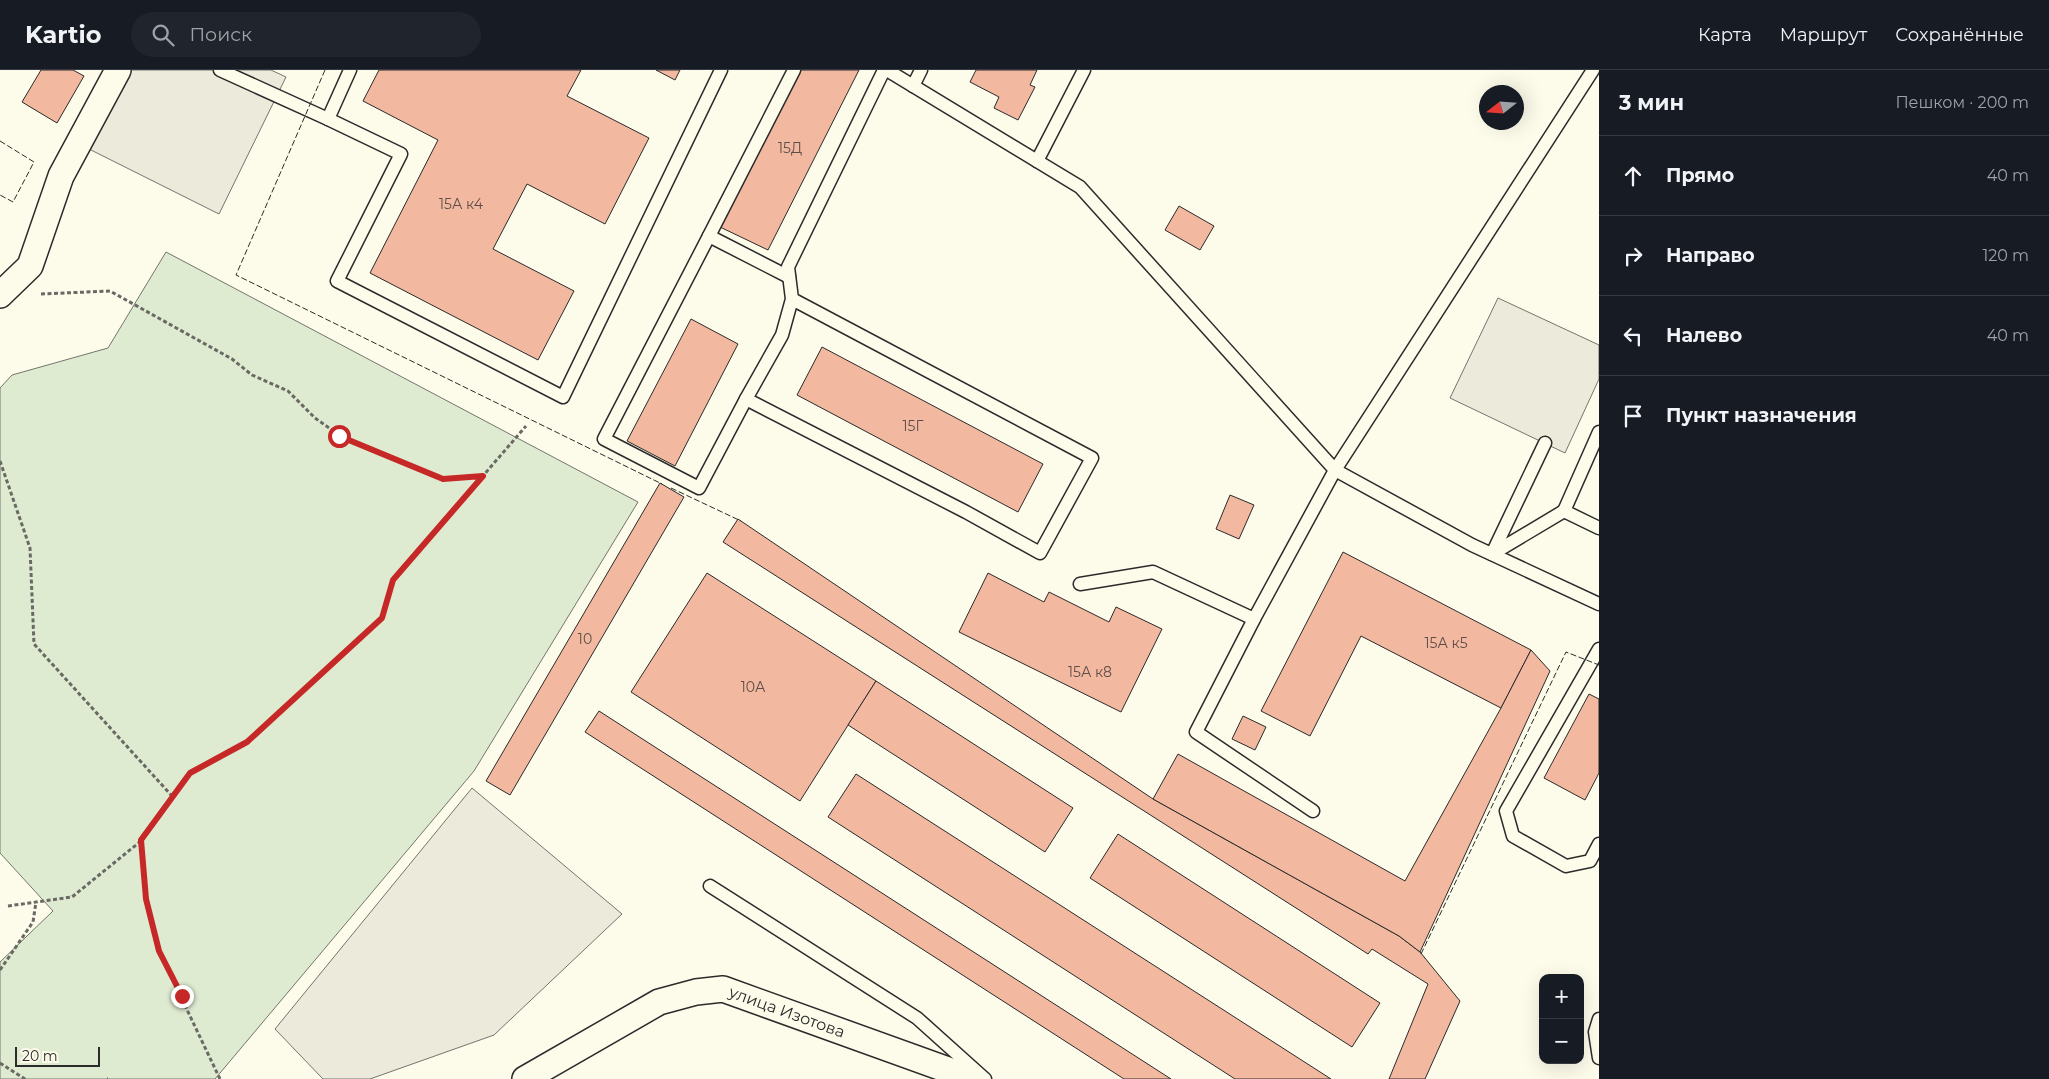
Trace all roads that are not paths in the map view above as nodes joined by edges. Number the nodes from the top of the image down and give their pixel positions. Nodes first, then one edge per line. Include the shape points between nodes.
1 (118, 70) edge
2 (220, 70) edge
3 (350, 70) edge
4 (721, 70) edge
5 (794, 70) edge
6 (885, 70) edge
7 (922, 70) edge
8 (1084, 70) edge
9 (1593, 70) edge
10 (914, 86) junction
11 (328, 119) junction
12 (1037, 162) junction
13 (709, 236) junction
14 (789, 277) junction
15 (0, 296) edge
16 (792, 300) junction
17 (746, 398) junction
18 (1599, 432) edge
19 (1544, 443) dead end
20 (1335, 470) junction
21 (1564, 511) junction
22 (1599, 528) edge
23 (1492, 554) junction
24 (1080, 584) dead end
25 (1599, 604) edge
26 (1254, 619) junction
27 (1599, 649) edge
28 (1313, 811) dead end
29 (1599, 844) edge
30 (710, 886) dead end
31 (1599, 1019) edge
32 (1599, 1058) edge
33 (525, 1079) edge
34 (973, 1079) edge
35 (985, 1079) edge

1 - 15 street via 61,176 30,266
2 - 11 lane
3 - 11 lane
4 - 11 lane via 563,398 337,281 401,154
5 - 13 lane
6 - 10 lane
6 - 14 lane via 788,267
7 - 10 lane
8 - 12 lane
9 - 20 lane
10 - 12 lane
12 - 20 lane via 1080,188
13 - 14 lane
13 - 17 lane via 604,440 698,488
14 - 16 lane
16 - 17 lane via 782,335
16 - 17 lane via 1092,458 1040,553
18 - 21 lane
19 - 23 lane
20 - 23 lane
20 - 26 lane
21 - 22 lane
21 - 23 lane
23 - 25 lane
24 - 26 lane via 1153,572
26 - 28 lane via 1196,732
27 - 29 lane via 1506,811 1513,836 1566,866 1590,861
30 - 35 lane via 917,1018
31 - 32 lane via 1595,1032
33 - 34 street, улица Изотова via 659,1002 723,989

